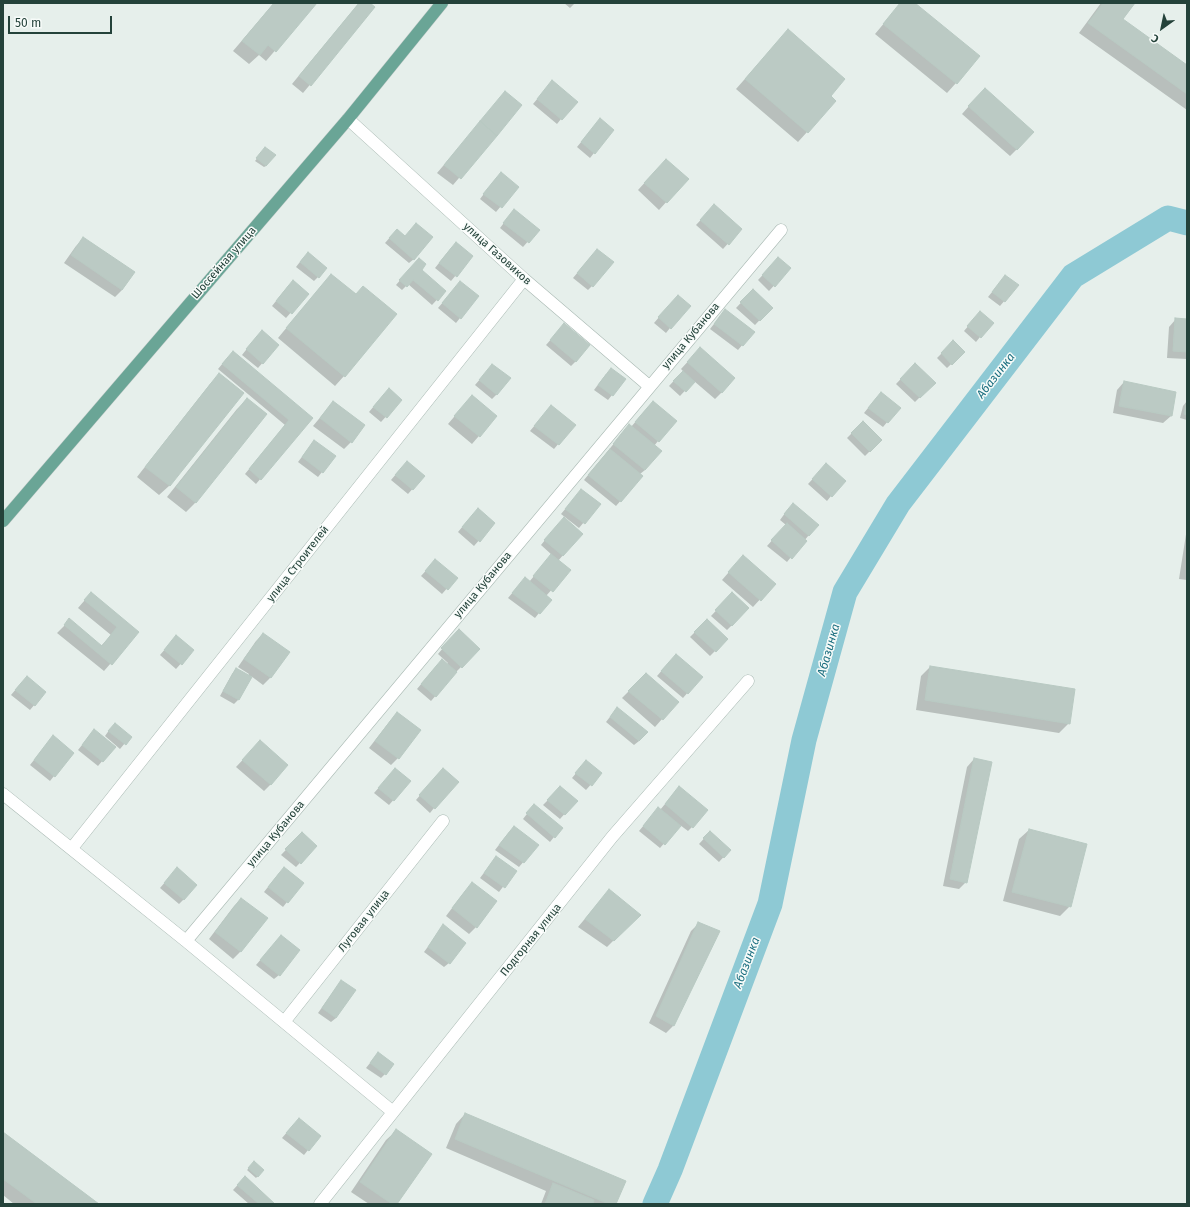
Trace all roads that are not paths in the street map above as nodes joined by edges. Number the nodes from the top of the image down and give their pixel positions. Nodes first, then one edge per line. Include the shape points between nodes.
1 (435, 3) edge
2 (442, 3) edge
3 (348, 119) junction
4 (781, 230) dead end
5 (524, 279) junction
6 (650, 386) junction
7 (3, 512) edge
8 (3, 521) edge
9 (748, 681) dead end
10 (3, 794) edge
11 (443, 821) dead end
12 (72, 848) junction
13 (186, 941) junction
14 (284, 1022) junction
15 (393, 1112) junction
16 (320, 1204) edge

1 - 7 main road, Шоссейная улица via 361,94
2 - 3 main road, Шоссейная улица
3 - 5 street, улица Газовиков
3 - 8 main road, Шоссейная улица
4 - 6 street, улица Кубанова
5 - 6 street, улица Газовиков
5 - 12 street, улица Строителей
6 - 13 street, улица Кубанова
9 - 15 street, Подгорная улица via 612,837
10 - 12 street
11 - 14 street, Луговая улица
12 - 13 street
13 - 14 street
14 - 15 street
15 - 16 street, Подгорная улица

